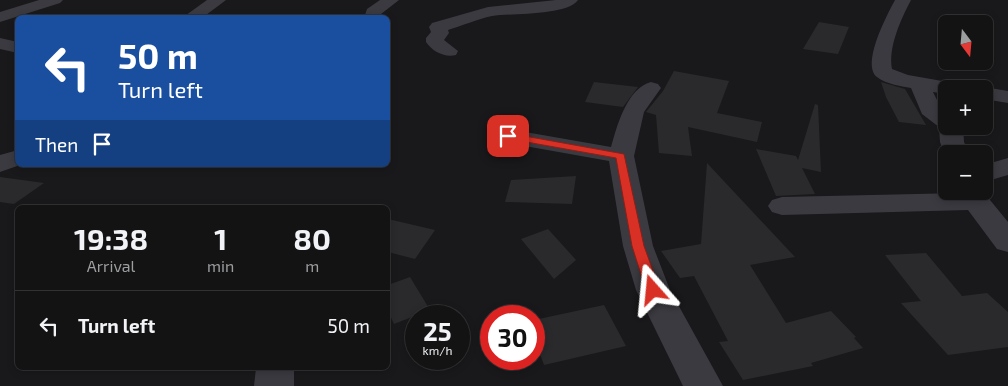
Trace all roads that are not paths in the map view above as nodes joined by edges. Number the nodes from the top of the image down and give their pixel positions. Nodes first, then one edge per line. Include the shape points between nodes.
1 (55, 0) edge
2 (218, 0) edge
3 (391, 0) edge
4 (570, 0) edge
5 (903, 0) edge
6 (195, 15) edge
7 (373, 15) edge
8 (0, 17) edge
9 (449, 51) dead end
10 (919, 83) junction
11 (938, 86) edge
12 (651, 88) dead end
13 (993, 94) edge
14 (1008, 97) edge
15 (938, 116) edge
16 (508, 136) dead end
17 (620, 156) junction
18 (15, 158) edge
19 (0, 164) edge
20 (1008, 166) edge
21 (993, 178) edge
22 (938, 192) edge
23 (984, 200) edge
24 (782, 206) dead end
25 (1008, 242) edge
26 (275, 370) edge
27 (274, 386) edge
28 (703, 386) edge

1 - 8 street
2 - 6 street
3 - 7 street
4 - 9 street via 554,6 488,12 438,27 440,33 434,38 435,42
5 - 10 street via 884,46 880,67 883,72 897,78
10 - 11 street
10 - 15 street via 930,109
12 - 17 street via 633,111
13 - 14 street
16 - 17 street
17 - 28 street via 638,246 653,290
18 - 19 street
20 - 21 street
22 - 24 street
23 - 25 street
26 - 27 street

